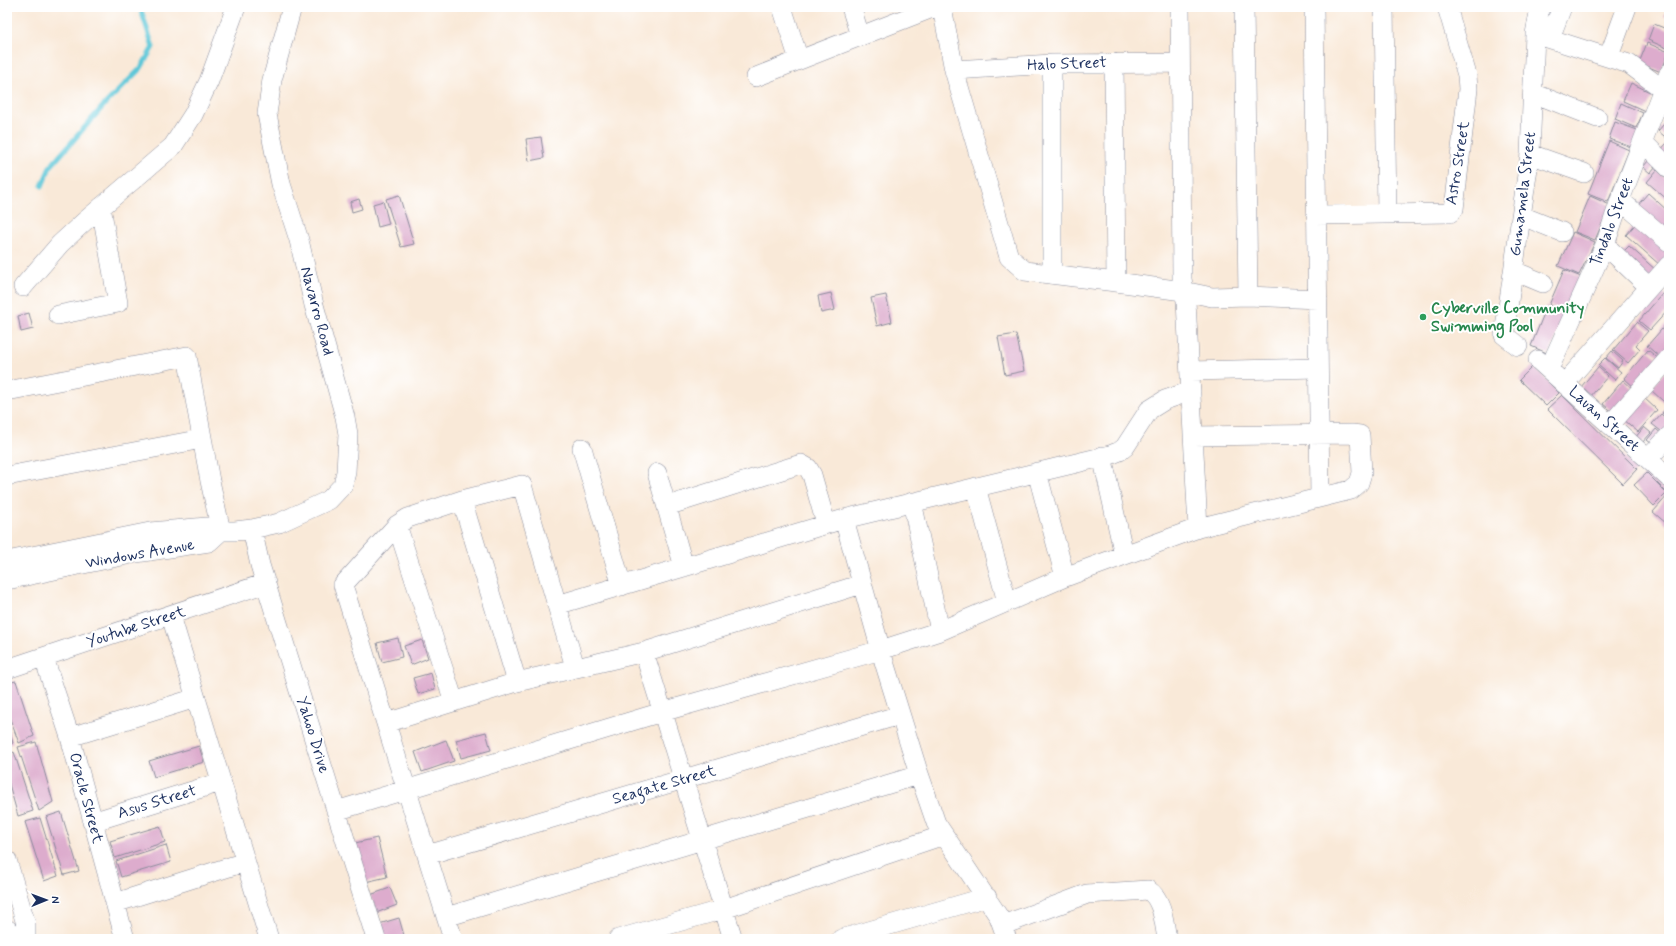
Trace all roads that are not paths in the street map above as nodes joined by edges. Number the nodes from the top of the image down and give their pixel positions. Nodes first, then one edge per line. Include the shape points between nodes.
1 (236, 7) edge
2 (292, 7) edge
3 (782, 7) edge
4 (851, 7) edge
5 (935, 7) edge
6 (942, 7) edge
7 (1180, 7) edge
8 (1244, 7) edge
9 (1314, 7) edge
10 (1384, 7) edge
11 (1447, 7) edge
12 (1540, 7) edge
13 (1562, 7) edge
14 (1627, 7) edge
15 (860, 36) junction
16 (1543, 36) junction
17 (1609, 56) junction
18 (799, 60) junction
19 (1114, 63) junction
20 (1180, 63) junction
21 (1052, 64) junction
22 (954, 70) junction
23 (756, 77) dead end
24 (1667, 85) edge
25 (1533, 93) junction
26 (1597, 118) dead end
27 (1643, 142) junction
28 (1530, 154) junction
29 (1669, 168) edge
30 (1584, 173) dead end
31 (1620, 200) junction
32 (101, 207) junction
33 (1387, 214) junction
34 (1316, 215) junction
35 (1522, 216) junction
36 (1562, 232) dead end
37 (1669, 242) edge
38 (1605, 245) junction
39 (1669, 265) edge
40 (1514, 270) junction
41 (1052, 274) junction
42 (1116, 282) junction
43 (1543, 283) dead end
44 (23, 287) dead end
45 (1649, 288) junction
46 (1184, 291) junction
47 (1248, 296) junction
48 (1318, 299) junction
49 (58, 315) dead end
50 (1518, 346) dead end
51 (1669, 358) edge
52 (1544, 365) joint
53 (1318, 368) junction
54 (1190, 371) junction
55 (1564, 384) junction
56 (7, 391) edge
57 (1191, 391) junction
58 (1610, 425) junction
59 (1319, 434) junction
60 (1193, 436) junction
61 (1669, 436) edge
62 (202, 439) junction
63 (582, 448) dead end
64 (1102, 456) junction
65 (1648, 459) junction
66 (1037, 472) junction
67 (657, 473) dead end
68 (7, 476) edge
69 (1669, 478) edge
70 (976, 487) junction
71 (1320, 498) junction
72 (462, 500) junction
73 (912, 502) junction
74 (667, 506) junction
75 (835, 521) junction
76 (397, 525) junction
77 (1198, 528) junction
78 (252, 529) junction
79 (220, 532) junction
80 (1124, 555) junction
81 (7, 561) edge
82 (684, 567) junction
83 (1065, 577) junction
84 (7, 580) edge
85 (266, 583) junction
86 (862, 584) junction
87 (622, 586) junction
88 (1007, 602) junction
89 (557, 605) junction
90 (171, 616) junction
91 (940, 631) junction
92 (881, 650) junction
93 (644, 652) junction
94 (44, 658) junction
95 (575, 667) junction
96 (7, 670) edge
97 (517, 682) junction
98 (196, 698) junction
99 (454, 702) junction
100 (662, 712) junction
101 (900, 715) junction
102 (386, 723) junction
103 (70, 737) junction
104 (919, 775) junction
105 (683, 779) junction
106 (221, 782) junction
107 (406, 789) junction
108 (336, 811) junction
109 (92, 822) junction
110 (944, 835) junction
111 (702, 841) junction
112 (427, 855) junction
113 (7, 860) edge
114 (245, 862) junction
115 (986, 897) junction
116 (115, 903) junction
117 (724, 909) junction
118 (446, 917) junction
119 (7, 929) edge
120 (1005, 932) edge
121 (17, 939) edge
122 (26, 939) edge
123 (125, 939) edge
124 (268, 939) edge
125 (376, 939) edge
126 (453, 939) edge
127 (618, 939) edge
128 (733, 939) edge
129 (841, 939) edge
130 (1167, 939) edge

1 - 32 street via 209,81 193,115 173,146
2 - 78 street, Navarro Road via 272,80 267,114 281,184 299,240 345,417 348,434 346,472 343,485 329,500 279,523
3 - 18 street
4 - 15 street
5 - 15 street
6 - 22 street
7 - 20 street
8 - 47 street
9 - 34 street
10 - 33 street
11 - 33 street, Astro Street via 1467,74 1468,89 1454,209 1450,213
12 - 16 street
13 - 16 street
14 - 17 street
15 - 18 street
16 - 17 street
16 - 25 street, Gumamela Street
17 - 24 street
18 - 23 street
19 - 20 street, Halo Street
19 - 21 street, Halo Street
19 - 42 street
20 - 46 street
21 - 22 street, Halo Street
21 - 41 street
22 - 41 street via 1009,257 1025,271
24 - 27 street, Tindalo Street
25 - 26 street
25 - 28 street, Gumamela Street
27 - 29 street
27 - 31 street, Tindalo Street
28 - 30 street
28 - 35 street, Gumamela Street
31 - 37 street
31 - 38 street, Tindalo Street
32 - 44 street via 60,244
32 - 49 street via 118,303
33 - 34 street, Astro Street
34 - 48 street
35 - 36 street
35 - 40 street, Gumamela Street
38 - 45 street
38 - 52 street, Tindalo Street
39 - 45 street
40 - 43 street
40 - 50 street, Gumamela Street via 1504,335
41 - 42 street
42 - 46 street
45 - 55 street
46 - 47 street via 1212,297
46 - 54 street
47 - 48 street
48 - 53 street
51 - 58 street
52 - 55 street, Lauan Street
53 - 54 street
53 - 59 street
54 - 57 street
55 - 58 street, Lauan Street
56 - 62 street via 187,356
57 - 60 street
57 - 64 street via 1165,400 1149,410 1120,451
58 - 65 street, Lauan Street
59 - 60 street
59 - 71 street
59 - 71 street via 1360,435 1362,473 1358,483 1351,490
60 - 77 street
61 - 65 street
62 - 68 street
62 - 79 street
63 - 87 street
64 - 66 street
64 - 80 street
65 - 69 street, Lauan Street
66 - 70 street
66 - 83 street
67 - 74 street
70 - 73 street
70 - 88 street
71 - 77 street
72 - 76 street via 408,518
72 - 89 street via 522,485
72 - 97 street
73 - 75 street
73 - 91 street
74 - 75 street via 801,464 812,474
74 - 82 street
75 - 82 street
75 - 86 street
76 - 99 street
76 - 102 street via 343,585
77 - 80 street
78 - 79 street, Navarro Road
78 - 85 street, Yahoo Drive
79 - 81 street, Windows Avenue via 207,527 150,532
79 - 84 street, Windows Avenue via 209,542 136,553
80 - 83 street
82 - 87 street
83 - 88 street
85 - 90 street, Youtube Street
85 - 108 street, Yahoo Drive
86 - 92 street
86 - 93 street
87 - 89 street
88 - 91 street
89 - 95 street
90 - 94 street, Youtube Street
90 - 98 street
91 - 92 street
92 - 100 street
92 - 101 street
93 - 95 street
93 - 100 street
94 - 96 street, Youtube Street
94 - 103 street, Oracle Street
95 - 97 street
97 - 99 street
98 - 103 street
98 - 106 street
99 - 102 street
100 - 105 street
100 - 107 street
101 - 104 street
101 - 105 street, Seagate Street
102 - 107 street
103 - 109 street, Oracle Street
104 - 110 street via 936,823
104 - 111 street
105 - 111 street
105 - 112 street, Seagate Street
106 - 109 street, Asus Street
106 - 114 street
107 - 108 street
107 - 112 street
108 - 125 street, Yahoo Drive
109 - 116 street, Oracle Street
110 - 115 street
110 - 117 street
111 - 117 street
111 - 118 street
112 - 118 street
113 - 122 street via 26,924
114 - 116 street
114 - 124 street
115 - 120 street
115 - 129 street
116 - 123 street, Oracle Street
117 - 127 street
117 - 128 street
118 - 126 street
119 - 121 street
120 - 130 street via 1087,894 1148,890 1154,893 1158,900

